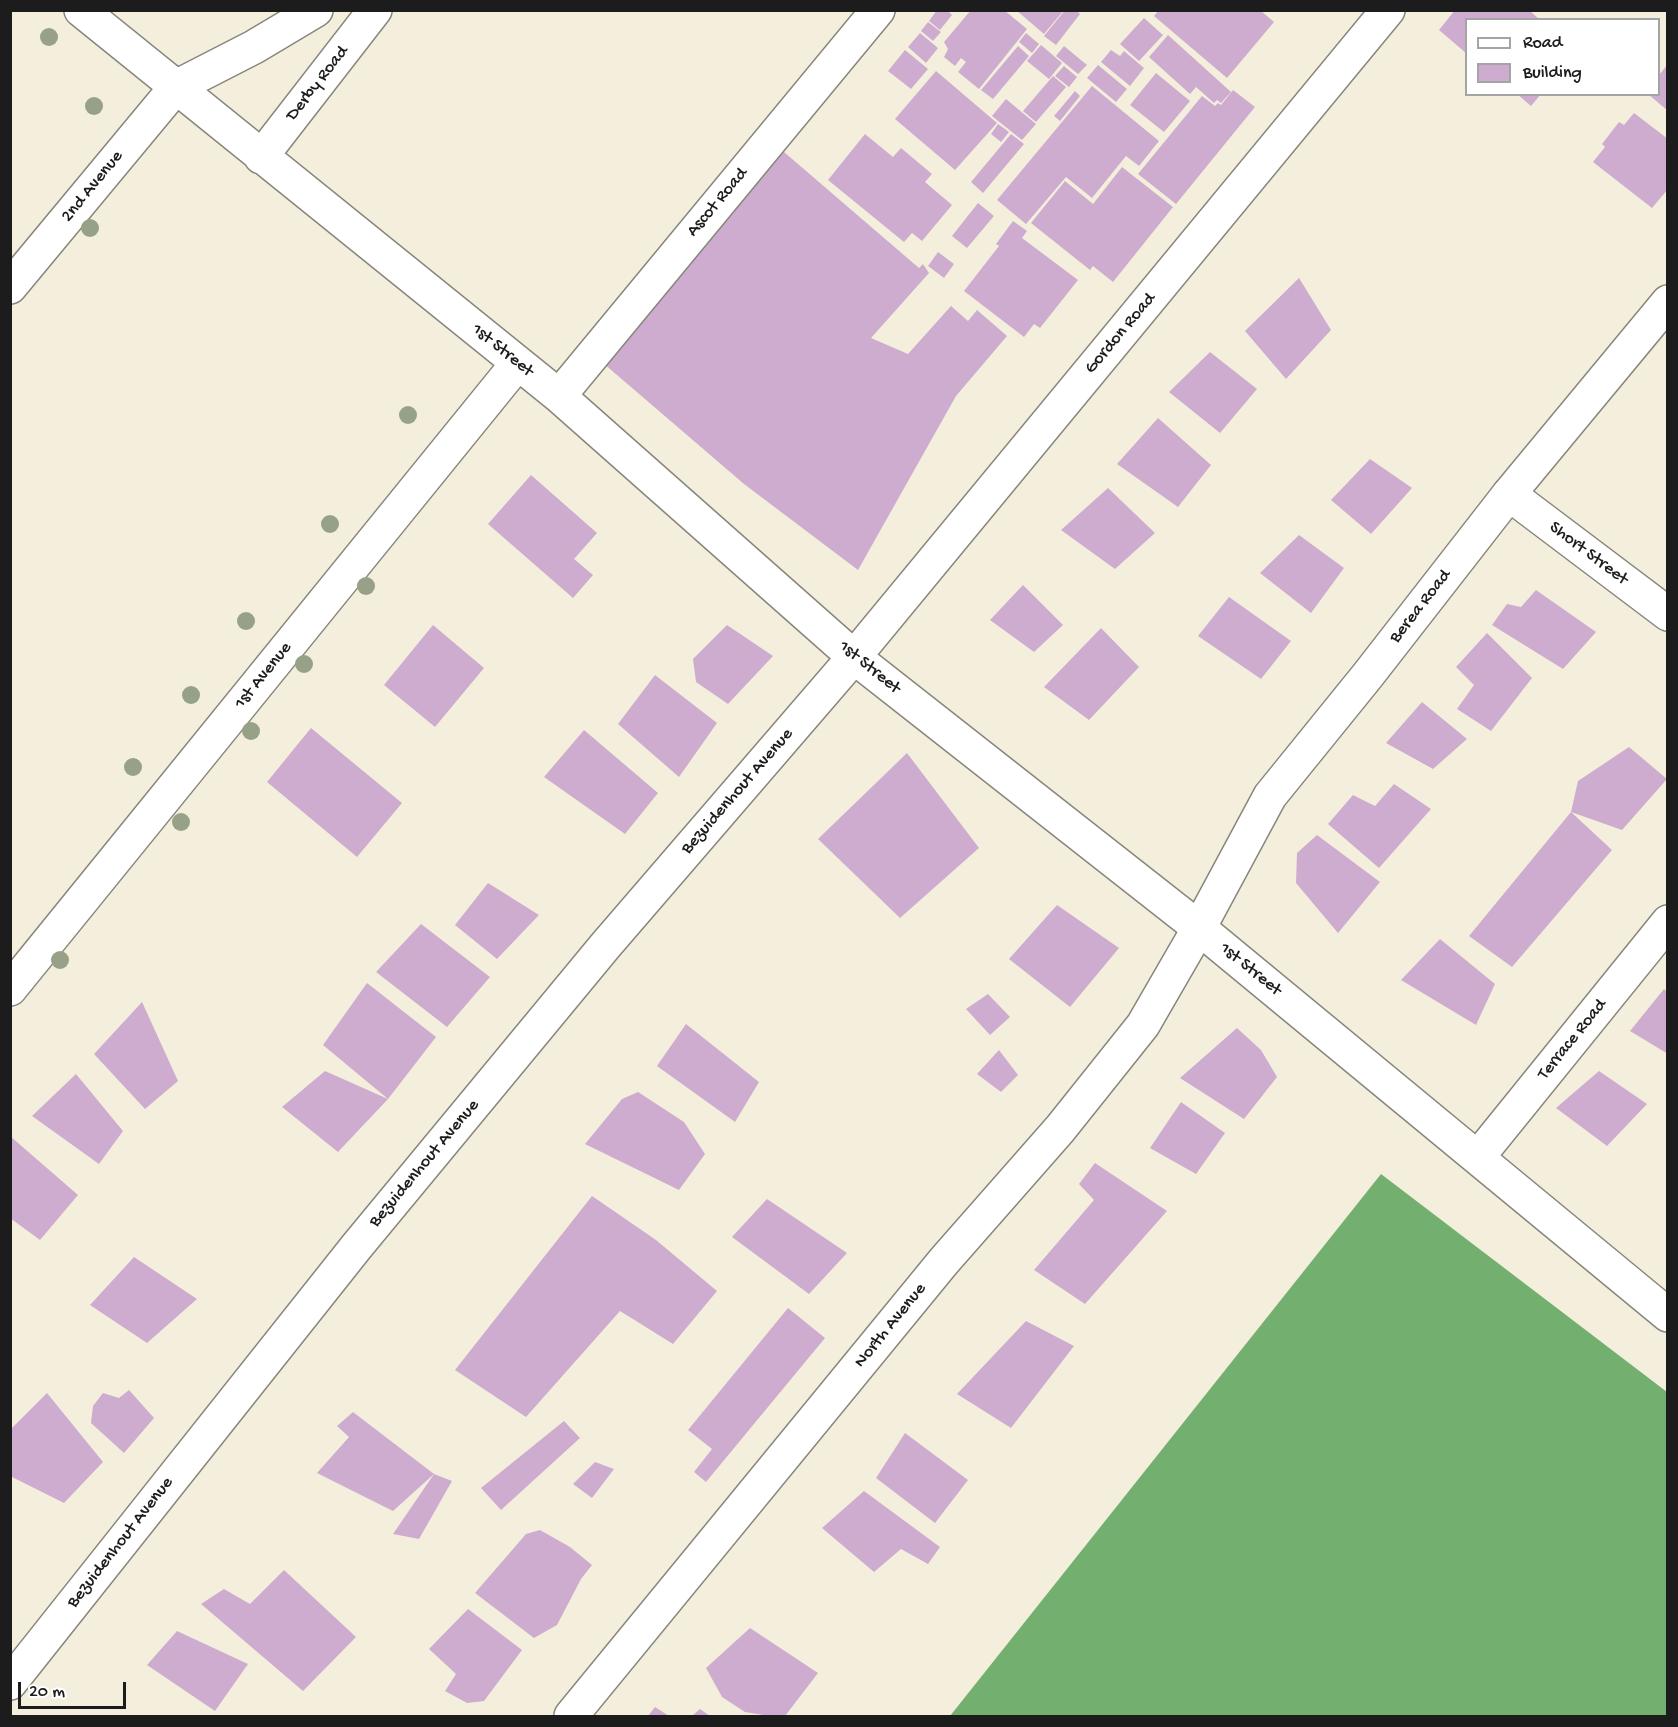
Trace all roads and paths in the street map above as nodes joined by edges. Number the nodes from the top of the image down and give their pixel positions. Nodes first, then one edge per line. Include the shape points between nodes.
1 (81, 10) edge
2 (316, 10) edge
3 (375, 10) edge
4 (878, 10) edge
5 (1388, 10) edge
6 (176, 87) junction
7 (261, 157) junction
8 (10, 287) edge
9 (1668, 302) edge
10 (517, 364) junction
11 (559, 396) junction
12 (1509, 494) junction
13 (1668, 614) edge
14 (854, 657) junction
15 (1668, 922) edge
16 (1199, 928) junction
17 (10, 989) edge
18 (1478, 1157) junction
19 (1668, 1315) edge
20 (10, 1683) edge
21 (571, 1716) edge

1 - 6 street, 1st Street
2 - 6 street
3 - 7 street, Derby Road
4 - 11 street, Ascot Road
5 - 14 street, Gordon Road
6 - 7 street, 1st Street
6 - 8 street, 2nd Avenue
7 - 10 street, 1st Street
9 - 12 street, Berea Road
10 - 11 street, 1st Street
10 - 17 street, 1st Avenue
11 - 14 street, 1st Street
12 - 13 street, Short Street
12 - 16 street, Berea Road via 1270,796
14 - 16 street, 1st Street
14 - 20 street, Bezuidenhout Avenue via 605,946 357,1246
15 - 18 street, Terrace Road
16 - 18 street, 1st Street
16 - 21 street, North Avenue via 1143,1025 1074,1112 944,1261
18 - 19 street, 1st Street

